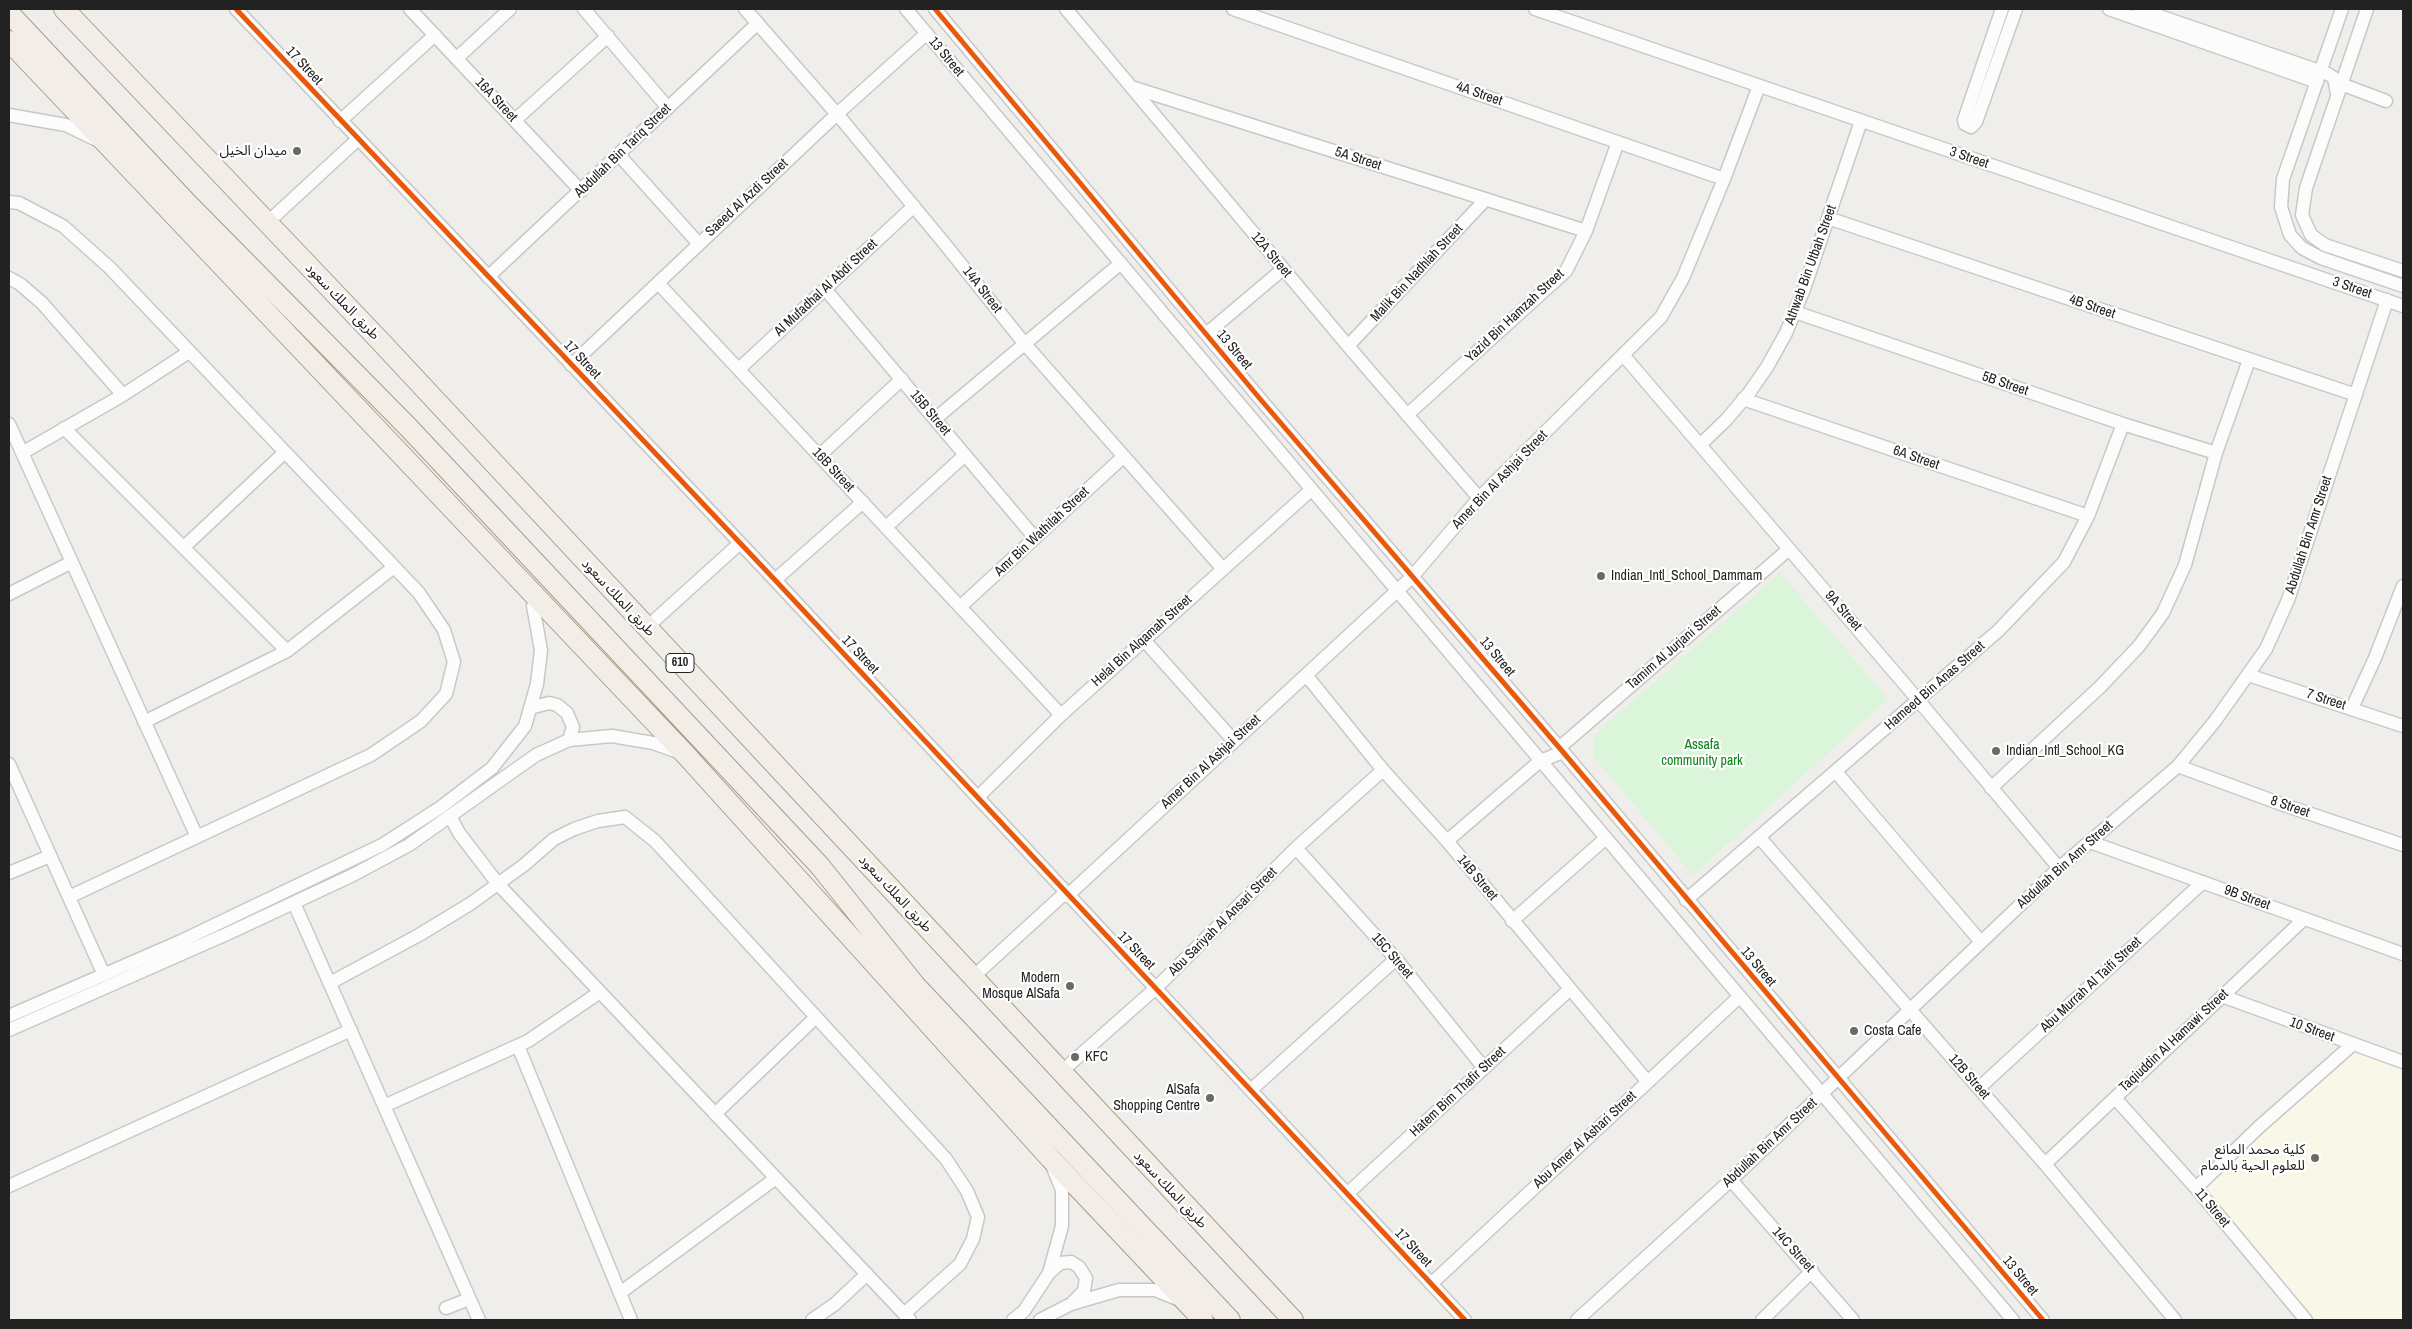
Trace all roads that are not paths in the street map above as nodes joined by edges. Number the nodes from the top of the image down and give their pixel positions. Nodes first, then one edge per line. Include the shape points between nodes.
1 (64, 9) edge
2 (236, 9) edge
3 (410, 9) edge
4 (510, 9) edge
5 (584, 9) edge
6 (745, 9) edge
7 (906, 9) edge
8 (935, 9) edge
9 (1066, 9) edge
10 (1233, 9) edge
11 (1535, 9) edge
12 (2002, 9) edge
13 (2016, 9) edge
14 (2109, 9) edge
15 (2139, 9) edge
16 (2335, 9) edge
17 (2342, 9) edge
18 (2367, 9) edge
19 (9, 13) edge
20 (758, 23) junction
21 (926, 34) junction
22 (2334, 34) junction
23 (435, 35) junction
24 (608, 36) junction
25 (9, 41) edge
26 (457, 58) junction
27 (2319, 76) junction
28 (1759, 86) junction
29 (1130, 87) junction
30 (2339, 90) junction
31 (2386, 101) dead end
32 (668, 108) junction
33 (837, 114) junction
34 (9, 115) edge
35 (515, 120) junction
36 (340, 121) junction
37 (1861, 121) junction
38 (358, 139) junction
39 (1618, 142) junction
40 (103, 143) junction
41 (619, 155) junction
42 (1724, 179) junction
43 (581, 191) junction
44 (1486, 199) junction
45 (9, 202) edge
46 (914, 206) junction
47 (2302, 215) junction
48 (1828, 218) junction
49 (267, 223) junction
50 (1586, 231) junction
51 (2290, 235) junction
52 (699, 244) junction
53 (1121, 263) junction
54 (1283, 269) junction
55 (2403, 271) edge
56 (488, 277) junction
57 (9, 278) edge
58 (658, 283) junction
59 (2403, 286) edge
60 (825, 289) junction
61 (2387, 300) junction
62 (2403, 306) edge
63 (1795, 312) junction
64 (1206, 334) junction
65 (1024, 344) junction
66 (1348, 346) junction
67 (189, 352) junction
68 (1624, 356) junction
69 (2249, 360) junction
70 (572, 365) junction
71 (739, 369) junction
72 (902, 379) junction
73 (123, 395) junction
74 (2356, 395) junction
75 (1743, 399) junction
76 (1407, 415) junction
77 (935, 419) junction
78 (9, 424) edge
79 (2123, 424) junction
80 (64, 428) junction
81 (1701, 444) junction
82 (22, 452) junction
83 (285, 452) junction
84 (2216, 453) junction
85 (820, 455) junction
86 (966, 455) junction
87 (1123, 457) junction
88 (1311, 490) junction
89 (1479, 498) junction
90 (863, 502) junction
91 (2088, 516) junction
92 (886, 527) junction
93 (1035, 538) junction
94 (739, 544) junction
95 (184, 547) junction
96 (1789, 549) junction
97 (72, 562) junction
98 (394, 567) junction
99 (1223, 569) junction
100 (1412, 577) junction
101 (775, 580) junction
102 (2403, 586) edge
103 (1397, 592) junction
104 (9, 594) edge
105 (533, 606) dead end
106 (961, 606) junction
107 (646, 628) junction
108 (1144, 640) junction
109 (288, 651) junction
110 (1306, 675) junction
111 (2248, 675) junction
112 (1919, 701) junction
113 (530, 708) junction
114 (2352, 708) junction
115 (1061, 715) junction
116 (144, 722) junction
117 (2403, 726) edge
118 (569, 740) junction
119 (1234, 741) junction
120 (1561, 750) junction
121 (685, 754) junction
122 (1540, 761) junction
123 (9, 764) edge
124 (2178, 766) junction
125 (1384, 770) junction
126 (1836, 772) junction
127 (1991, 788) junction
128 (978, 797) junction
129 (450, 816) junction
130 (197, 837) junction
131 (1759, 837) junction
132 (1606, 838) junction
133 (1447, 841) junction
134 (2090, 842) junction
135 (2403, 845) edge
136 (1296, 848) junction
137 (50, 856) junction
138 (2058, 868) junction
139 (9, 873) edge
140 (2203, 882) junction
141 (498, 884) junction
142 (1066, 894) junction
143 (69, 897) junction
144 (1686, 900) junction
145 (294, 903) junction
146 (2304, 919) junction
147 (1512, 921) junction
148 (1981, 942) junction
149 (2403, 954) edge
150 (1396, 959) junction
151 (104, 975) junction
152 (973, 978) junction
153 (330, 983) junction
154 (1156, 988) junction
155 (1569, 990) junction
156 (600, 992) junction
157 (2222, 996) junction
158 (1740, 997) junction
159 (1911, 1009) junction
160 (9, 1016) edge
161 (816, 1017) junction
162 (9, 1030) edge
163 (351, 1030) junction
164 (2352, 1045) junction
165 (518, 1046) junction
166 (2403, 1062) edge
167 (1484, 1068) junction
168 (1061, 1072) junction
169 (1838, 1078) junction
170 (1647, 1081) junction
171 (1979, 1088) junction
172 (1252, 1090) junction
173 (1822, 1094) junction
174 (2115, 1098) junction
175 (384, 1106) junction
176 (715, 1114) junction
177 (1050, 1158) junction
178 (2045, 1164) junction
179 (776, 1178) junction
180 (1731, 1180) junction
181 (9, 1186) edge
182 (2196, 1188) junction
183 (1347, 1194) junction
184 (1812, 1271) junction
185 (1049, 1273) junction
186 (867, 1274) junction
187 (1431, 1284) junction
188 (620, 1293) junction
189 (469, 1299) junction
190 (1186, 1303) junction
191 (1071, 1304) junction
192 (446, 1308) dead end
193 (907, 1317) edge
194 (2173, 1319) edge
195 (479, 1320) edge
196 (631, 1320) edge
197 (812, 1320) edge
198 (1013, 1320) edge
199 (1040, 1320) edge
200 (1203, 1320) edge
201 (1230, 1320) edge
202 (1293, 1320) edge
203 (1465, 1320) edge
204 (1577, 1320) edge
205 (1762, 1320) edge
206 (1853, 1320) edge
207 (2012, 1320) edge
208 (2043, 1320) edge
209 (2306, 1320) edge

1 - 49 main road, طريق الملك سعود / 610
2 - 36 street, 17 Street
3 - 23 street, 16A Street
4 - 26 street
5 - 24 street
6 - 20 street, 14A Street
7 - 21 street, 13 Street
8 - 64 street, 13 Street
9 - 29 street, 12A Street
10 - 39 street, 4A Street
11 - 28 street, 3 Street
12 - 13 street via 1964,120 1971,127 1976,122
14 - 27 street
15 - 27 street
16 - 22 street
17 - 22 street
18 - 30 street
19 - 201 main road via 186,203 408,428 819,865 915,985
20 - 32 street, Abdullah Bin Tariq Street
20 - 33 street, 14A Street
21 - 33 street, Saeed Al Azdi Street
21 - 53 street, 13 Street
22 - 27 street
23 - 26 street, 16A Street
23 - 36 street
24 - 32 street
24 - 35 street
25 - 40 main road
26 - 35 street, 16A Street
27 - 30 street via 2334,78
27 - 51 street via 2283,179 2281,207
28 - 37 street, 3 Street
28 - 42 street, Amer Bin Al Ashjai Street
29 - 44 street, 5A Street
29 - 54 street, 12A Street
30 - 31 street
30 - 47 street via 2306,188
32 - 41 street, Abdullah Bin Tariq Street
33 - 46 street, 14A Street
33 - 52 street, Saeed Al Azdi Street
34 - 40 street via 66,125
35 - 43 street, 16A Street
36 - 38 street, 17 Street
37 - 48 street, Athwab Bin Utbah Street
37 - 61 street, 3 Street
38 - 49 street
38 - 56 street, 17 Street
39 - 42 street, 4A Street
39 - 50 street, Yazid Bin Hamzah Street
40 - 121 main road
41 - 43 street, Abdullah Bin Tariq Street
41 - 52 street
42 - 68 street, Amer Bin Al Ashjai Street via 1683,278 1662,317
43 - 56 street, Abdullah Bin Tariq Street
44 - 50 street, 5A Street
44 - 66 street, Malik Bin Nadhlah Street
45 - 67 street via 19,203 63,226 110,268
46 - 60 street, Al Mufadhal Al Abdi Street
46 - 65 street, 14A Street
47 - 51 street
47 - 55 street via 2311,236 2326,245
48 - 63 street, Athwab Bin Utbah Street
48 - 69 street, 4B Street
49 - 107 main road, طريق الملك سعود / 610
50 - 76 street, Yazid Bin Hamzah Street via 1566,271
51 - 59 street via 2302,248 2321,258
52 - 58 street, Saeed Al Azdi Street
53 - 65 street
53 - 88 street, 13 Street
54 - 64 street
54 - 66 street, 12A Street
56 - 70 street, 17 Street
57 - 73 street via 42,303
58 - 70 street, Saeed Al Azdi Street
58 - 71 street, 16B Street
60 - 71 street, Al Mufadhal Al Abdi Street
60 - 72 street, 15B Street
61 - 62 street, 3 Street
61 - 74 street, Abdullah Bin Amr Street
63 - 75 street, Athwab Bin Utbah Street via 1767,367
63 - 79 street, 5B Street
64 - 100 street, 13 Street
65 - 77 street
65 - 87 street, 14A Street
66 - 76 street, 12A Street
67 - 73 street
67 - 83 street
68 - 81 street, 9A Street
68 - 89 street, Amer Bin Al Ashjai Street
69 - 74 street, 4B Street
69 - 84 street
70 - 94 street, 17 Street
71 - 85 street, 16B Street
72 - 77 street, 15B Street
72 - 85 street
73 - 80 street
74 - 111 street, Abdullah Bin Amr Street via 2288,600 2266,649
75 - 81 street, Athwab Bin Utbah Street
75 - 91 street, 6A Street
76 - 89 street, 12A Street
77 - 86 street, 15B Street
78 - 82 street
79 - 84 street, 5B Street
79 - 91 street, Hameed Bin Anas Street
80 - 82 street
80 - 95 street
81 - 96 street, 9A Street
82 - 97 street
83 - 95 street
83 - 98 street
84 - 127 street via 2185,565 2163,612 2139,646 2100,687
85 - 90 street, 16B Street
86 - 92 street
86 - 93 street, 15B Street
87 - 93 street, Amr Bin Wathilah Street
87 - 99 street, 14A Street
88 - 99 street, Helal Bin Alqamah Street
88 - 103 street, 13 Street
89 - 100 street, Amer Bin Al Ashjai Street
90 - 92 street, 16B Street
90 - 101 street
91 - 112 street, Hameed Bin Anas Street via 2064,562 1998,631
92 - 106 street, 16B Street
93 - 106 street, Amr Bin Wathilah Street
94 - 101 street, 17 Street
94 - 107 street
95 - 109 street
96 - 112 street, 9A Street
96 - 120 street, Tamim Al Jurjani Street
97 - 104 street
97 - 116 street
98 - 109 street
98 - 130 street via 419,593 444,630 454,662 446,694 421,721 371,754
99 - 108 street, Helal Bin Alqamah Street
100 - 103 street, Amer Bin Al Ashjai Street
100 - 120 street, 13 Street
101 - 128 street, 17 Street
102 - 114 street
103 - 110 street, Amer Bin Al Ashjai Street
103 - 122 street, 13 Street
105 - 113 street via 541,650
106 - 115 street, 16B Street
107 - 152 main road, طريق الملك سعود / 610
108 - 115 street, Helal Bin Alqamah Street
108 - 119 street
109 - 116 street
110 - 119 street, Amer Bin Al Ashjai Street
110 - 125 street, 14B Street
111 - 114 street, 7 Street
111 - 124 street, Abdullah Bin Amr Street
112 - 126 street, Hameed Bin Anas Street
112 - 127 street, 9A Street
113 - 118 street via 549,702 567,713 574,727
113 - 151 street via 525,726 492,768 441,807 382,844
114 - 117 street, 7 Street
115 - 128 street, Helal Bin Alqamah Street
116 - 130 street
118 - 121 street via 612,736 653,743
118 - 129 street via 536,755
119 - 142 street, Amer Bin Al Ashjai Street
120 - 122 street, Tamim Al Jurjani Street
120 - 144 street, 13 Street
121 - 177 main road
122 - 132 street, 13 Street
122 - 133 street, Tamim Al Jurjani Street
123 - 137 street
124 - 134 street, Abdullah Bin Amr Street
124 - 135 street, 8 Street
125 - 133 street, 14B Street
125 - 136 street, Abu Sariyah Al Ansari Street
126 - 131 street, Hameed Bin Anas Street
126 - 148 street
127 - 138 street, 9A Street
128 - 142 street, 17 Street
129 - 141 street
129 - 145 street via 410,845
130 - 143 street
131 - 144 street, Hameed Bin Anas Street
131 - 159 street, 12B Street
132 - 147 street
132 - 158 street, 13 Street
133 - 147 street, 14B Street
134 - 138 street, Abdullah Bin Amr Street
134 - 140 street, 9B Street
136 - 150 street, 15C Street
136 - 154 street, Abu Sariyah Al Ansari Street
137 - 139 street
137 - 143 street
138 - 148 street, Abdullah Bin Amr Street
140 - 146 street, 9B Street
140 - 171 street, Abu Murrah Al Taifi Street
141 - 153 street via 419,935
141 - 156 street
141 - 161 street via 561,836 598,822 624,817 656,841
142 - 152 street, Amer Bin Al Ashjai Street
142 - 154 street, 17 Street
143 - 151 street
144 - 169 street, 13 Street
145 - 153 street
145 - 162 street
146 - 149 street, 9B Street
146 - 157 street, Taqiuddin Al Hamawi Street
147 - 155 street, 14B Street
148 - 159 street, Abdullah Bin Amr Street
150 - 167 street, 15C Street
150 - 172 street
151 - 160 street
152 - 168 main road, طريق الملك سعود / 610
153 - 163 street
154 - 168 street, Abu Sariyah Al Ansari Street
154 - 172 street, 17 Street
155 - 167 street, Hatem Bim Thafir Street
155 - 170 street, 14B Street
156 - 165 street
156 - 176 street
157 - 164 street, 10 Street
157 - 174 street, Taqiuddin Al Hamawi Street
158 - 170 street, Abu Amer Al Ashari Street
158 - 173 street, 13 Street
159 - 169 street, Abdullah Bin Amr Street
159 - 171 street, 12B Street
161 - 176 street
161 - 193 street via 946,1159 967,1191 978,1217 973,1239 960,1264
163 - 175 street
163 - 181 street
164 - 166 street, 10 Street
164 - 182 street
165 - 175 street
165 - 188 street
167 - 183 street, Hatem Bim Thafir Street
168 - 202 main road, طريق الملك سعود / 610
169 - 173 street, Abdullah Bin Amr Street
169 - 208 street, 13 Street
170 - 187 street, Abu Amer Al Ashari Street
171 - 178 street, 12B Street
172 - 183 street, 17 Street
173 - 180 street, Abdullah Bin Amr Street
173 - 207 street, 13 Street
174 - 178 street, Taqiuddin Al Hamawi Street
174 - 182 street, 11 Street
175 - 189 street
176 - 179 street
177 - 185 street via 1062,1190 1062,1226
177 - 190 main road
178 - 194 street, 12B Street
179 - 186 street
179 - 188 street
180 - 184 street, 14C Street
180 - 204 street, Abdullah Bin Amr Street
182 - 209 street, 11 Street
183 - 187 street, 17 Street
184 - 205 street
184 - 206 street, 14C Street
185 - 191 street via 1060,1263 1071,1262 1079,1268 1086,1278 1084,1291
185 - 198 street via 1024,1311
186 - 193 street
186 - 197 street
187 - 203 street, 17 Street
188 - 196 street
189 - 192 street
189 - 195 street
190 - 191 street via 1155,1290 1119,1290
190 - 200 main road
191 - 199 street

